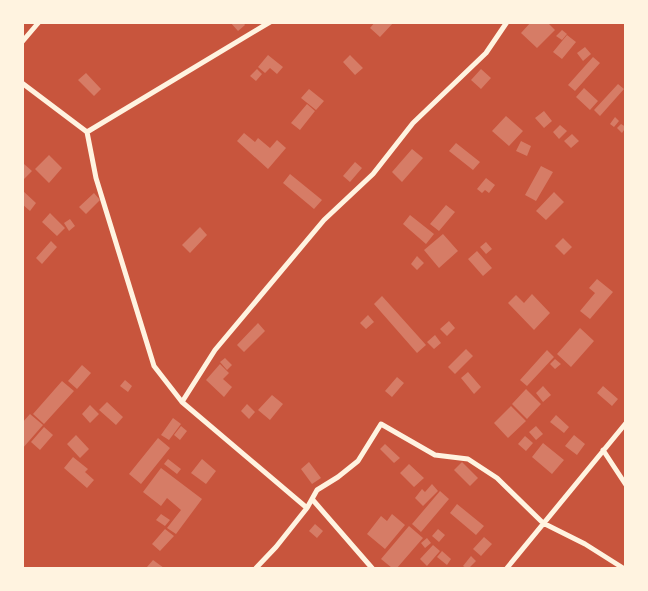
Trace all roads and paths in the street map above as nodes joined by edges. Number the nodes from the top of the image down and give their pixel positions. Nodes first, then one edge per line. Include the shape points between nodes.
1 (39, 22) edge
2 (270, 22) edge
3 (507, 22) edge
4 (22, 42) edge
5 (22, 83) edge
6 (87, 132) junction
7 (182, 402) junction
8 (626, 423) edge
9 (603, 450) junction
10 (626, 485) edge
11 (312, 499) junction
12 (307, 508) junction
13 (544, 523) junction
14 (256, 568) edge
15 (372, 568) edge
16 (507, 568) edge
17 (623, 568) edge

1 - 4 street
2 - 6 street
3 - 7 street via 486,53 413,123 373,174 324,220 215,350
5 - 6 street
6 - 7 street via 96,178 154,366
7 - 12 street
8 - 9 street
9 - 10 street
9 - 13 street
11 - 12 street
11 - 13 street via 318,490 358,461 381,424 435,455 468,459 498,478
11 - 15 street
12 - 14 street
13 - 16 street
13 - 17 street

